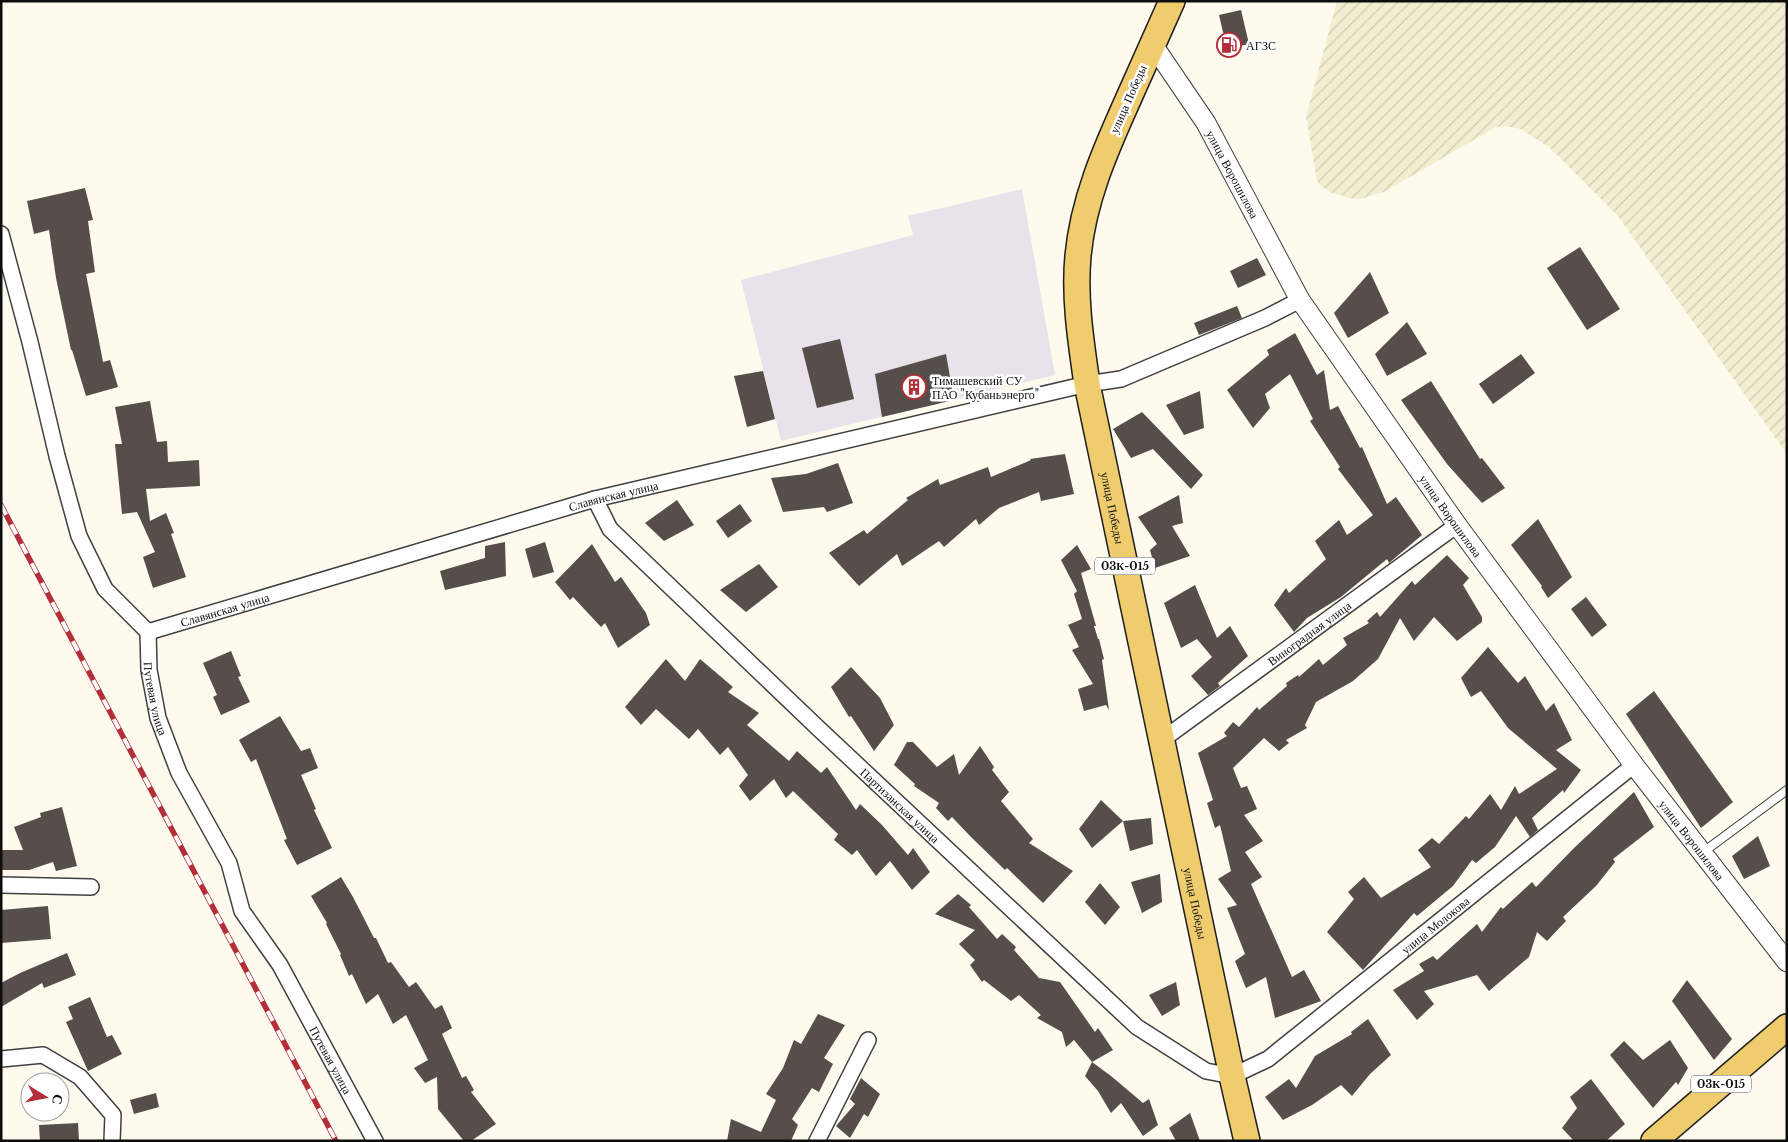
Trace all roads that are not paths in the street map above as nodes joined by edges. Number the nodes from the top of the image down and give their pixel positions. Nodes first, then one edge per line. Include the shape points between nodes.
1 (1172, 1) edge
2 (1153, 44) junction
3 (1, 234) edge
4 (1300, 300) junction
5 (1086, 384) junction
6 (595, 499) junction
7 (1456, 525) junction
8 (148, 632) junction
9 (1162, 740) junction
10 (1634, 765) junction
11 (1787, 790) edge
12 (1702, 853) junction
13 (1, 885) edge
14 (91, 887) dead end
15 (1787, 962) edge
16 (1787, 1027) edge
17 (868, 1040) dead end
18 (1, 1059) edge
19 (1232, 1076) junction
20 (112, 1141) edge
21 (375, 1141) edge
22 (817, 1141) edge
23 (1247, 1141) edge
24 (1654, 1141) edge

1 - 2 main road, улица Победы / 03К-015
2 - 4 street, улица Ворошилова via 1206,122
2 - 5 main road, улица Победы / 03К-015 via 1107,147 1082,225 1078,257 1078,311
3 - 8 street via 79,536 105,589
4 - 5 street, Славянская улица via 1121,379
4 - 7 street, улица Ворошилова
5 - 6 street, Славянская улица
5 - 9 main road, улица Победы / 03К-015
6 - 8 street, Славянская улица
6 - 19 street, Партизанская улица via 610,529 1137,1027 1206,1072
7 - 9 street, Виноградная улица
7 - 10 street, улица Ворошилова
8 - 21 street, Путевая улица via 149,670 158,718 179,773 229,863 242,911 280,964
9 - 19 main road, улица Победы / 03К-015
10 - 12 street, улица Ворошилова
10 - 19 street, улица Молокова via 1268,1059
11 - 12 lane
12 - 15 street, улица Ворошилова
13 - 14 street
16 - 24 main road, 03К-015
17 - 22 street
18 - 20 street via 42,1055 80,1078 113,1115
19 - 23 main road, улица Победы / 03К-015

